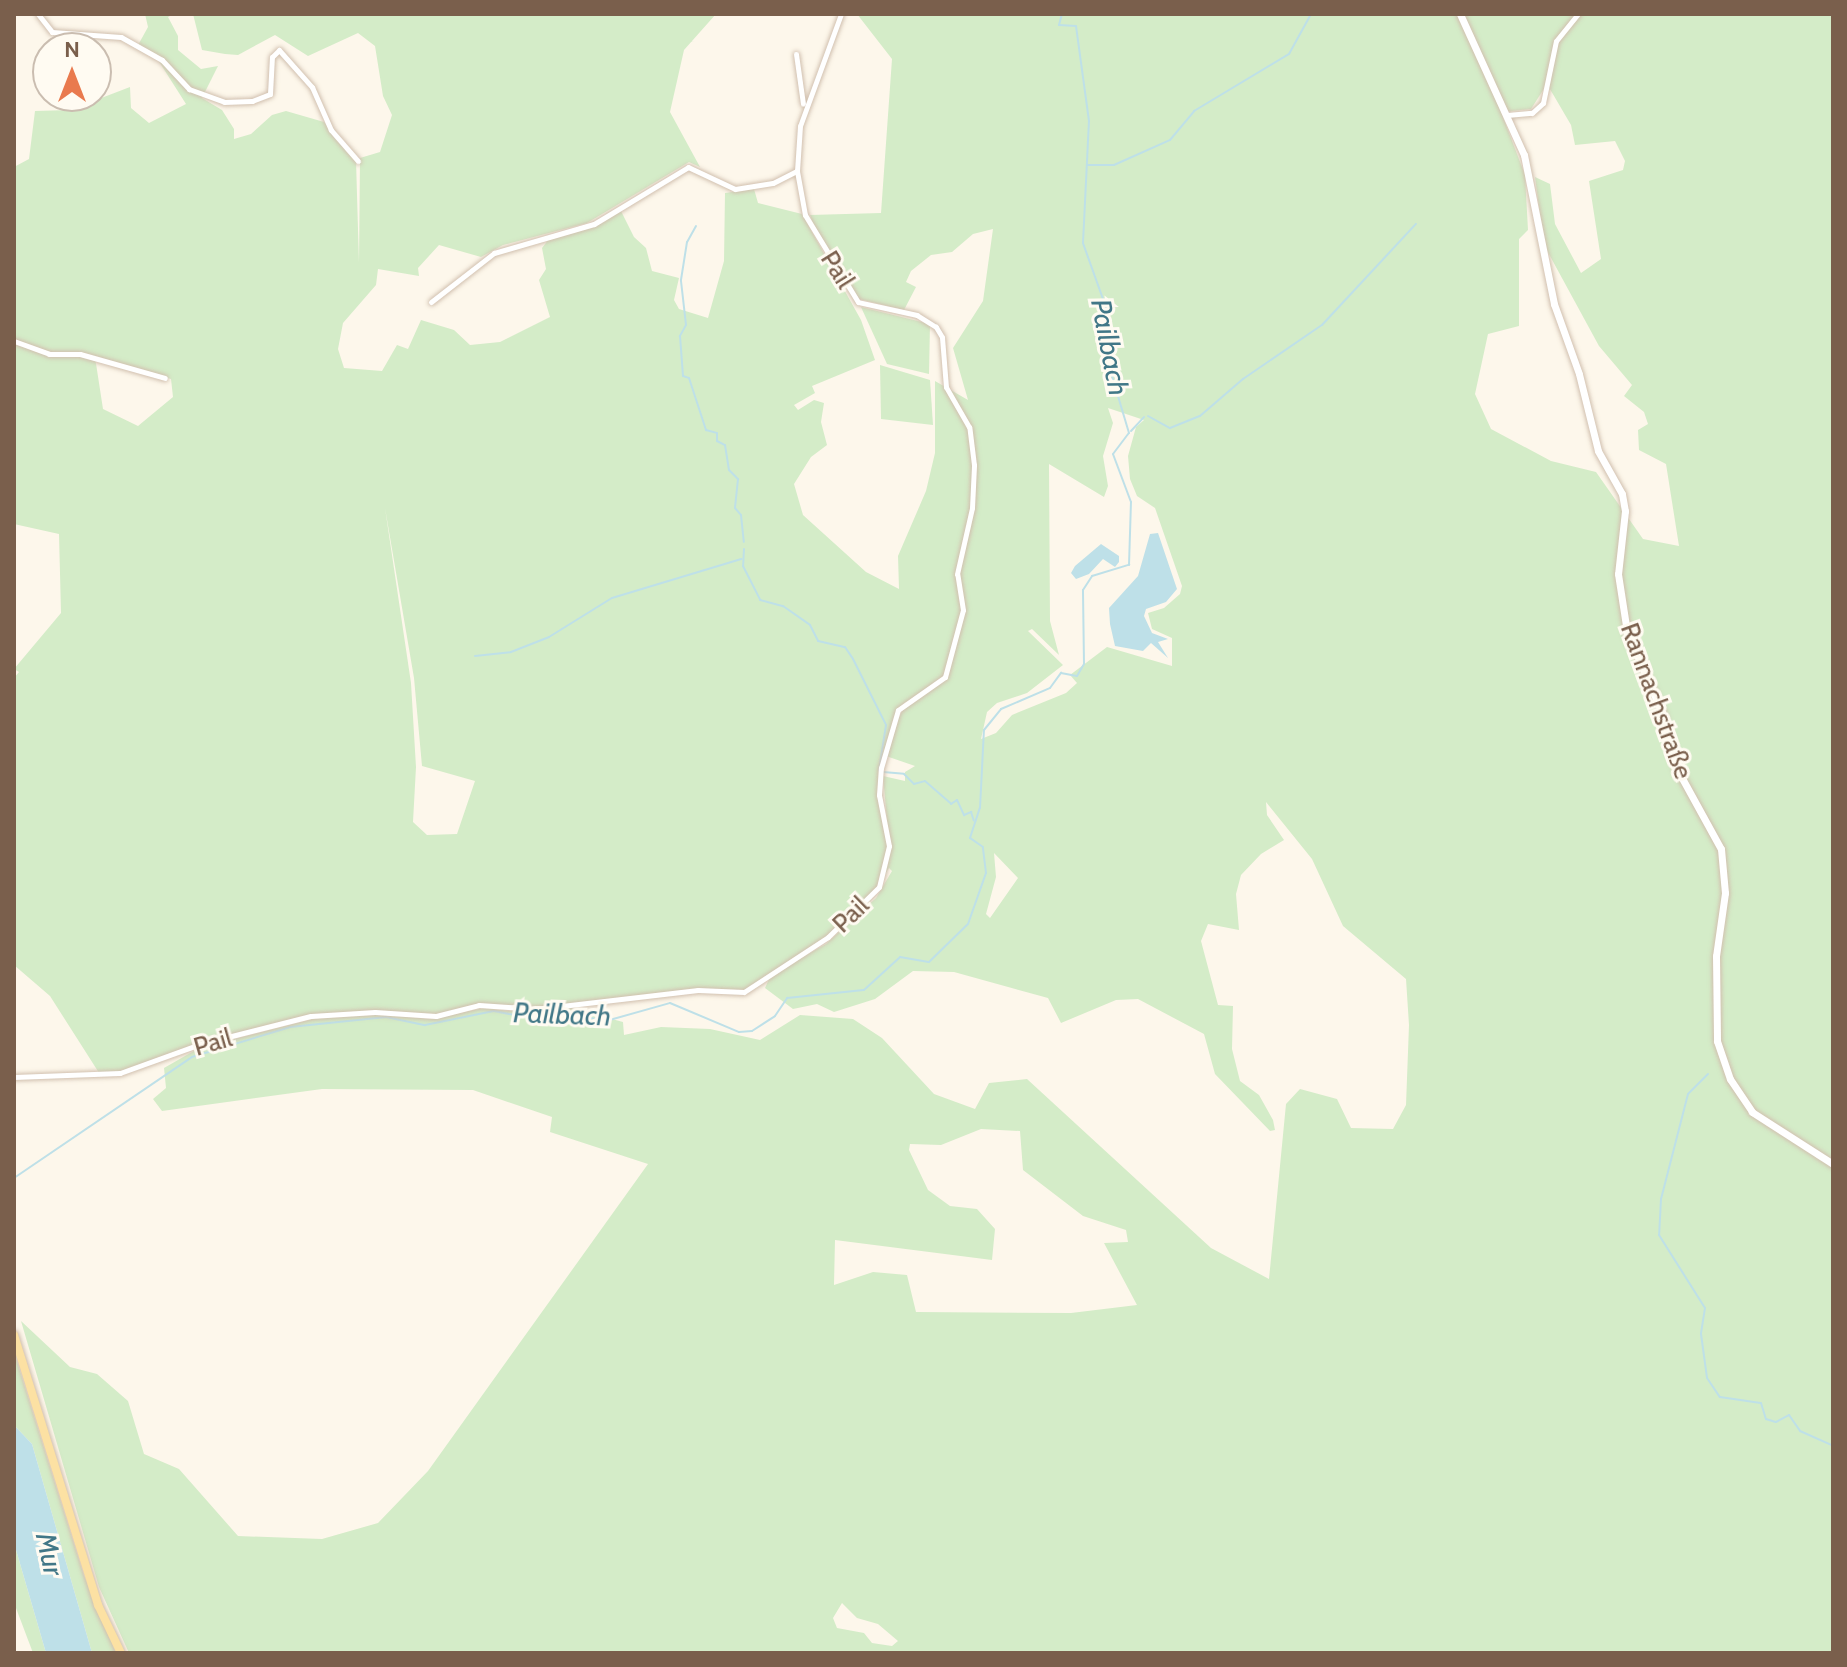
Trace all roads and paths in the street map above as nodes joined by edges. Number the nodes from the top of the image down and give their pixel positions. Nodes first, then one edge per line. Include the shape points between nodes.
1 (38, 14) edge
2 (841, 14) edge
3 (1460, 14) edge
4 (1578, 14) edge
5 (796, 54) dead end
6 (803, 109) junction
7 (1507, 115) junction
8 (358, 161) dead end
9 (797, 171) junction
10 (431, 302) dead end
11 (14, 341) edge
12 (165, 378) dead end
13 (14, 1077) edge
14 (1833, 1164) edge
15 (14, 1335) edge
16 (121, 1653) edge

1 - 8 street via 52,32 121,37 162,60 189,89 224,102 270,94 272,57 279,50 312,87 331,130
2 - 6 street, Pail
3 - 7 street, Rannachstraße
4 - 7 street via 1556,41 1543,103 1532,113
5 - 6 street, Pail
6 - 9 street, Pail
7 - 14 street, Rannachstraße via 1529,169 1540,249 1594,440 1622,494 1618,574 1627,632 1662,713 1677,769 1721,849 1725,893 1716,956 1717,1041 1736,1094 1752,1112
9 - 10 street via 773,183 735,189 688,167 594,224 494,253
9 - 13 street, Pail via 808,223 852,295 868,306 917,315 936,327 942,337 946,387 969,427 973,447 972,508 957,574 963,610 945,677 932,690 904,703 890,733 879,780 889,846 879,887 828,937 744,992 698,990 536,1009 479,1005 436,1016 311,1016 200,1044 120,1073
11 - 12 street via 49,354 80,354
15 - 16 main road via 98,1605

